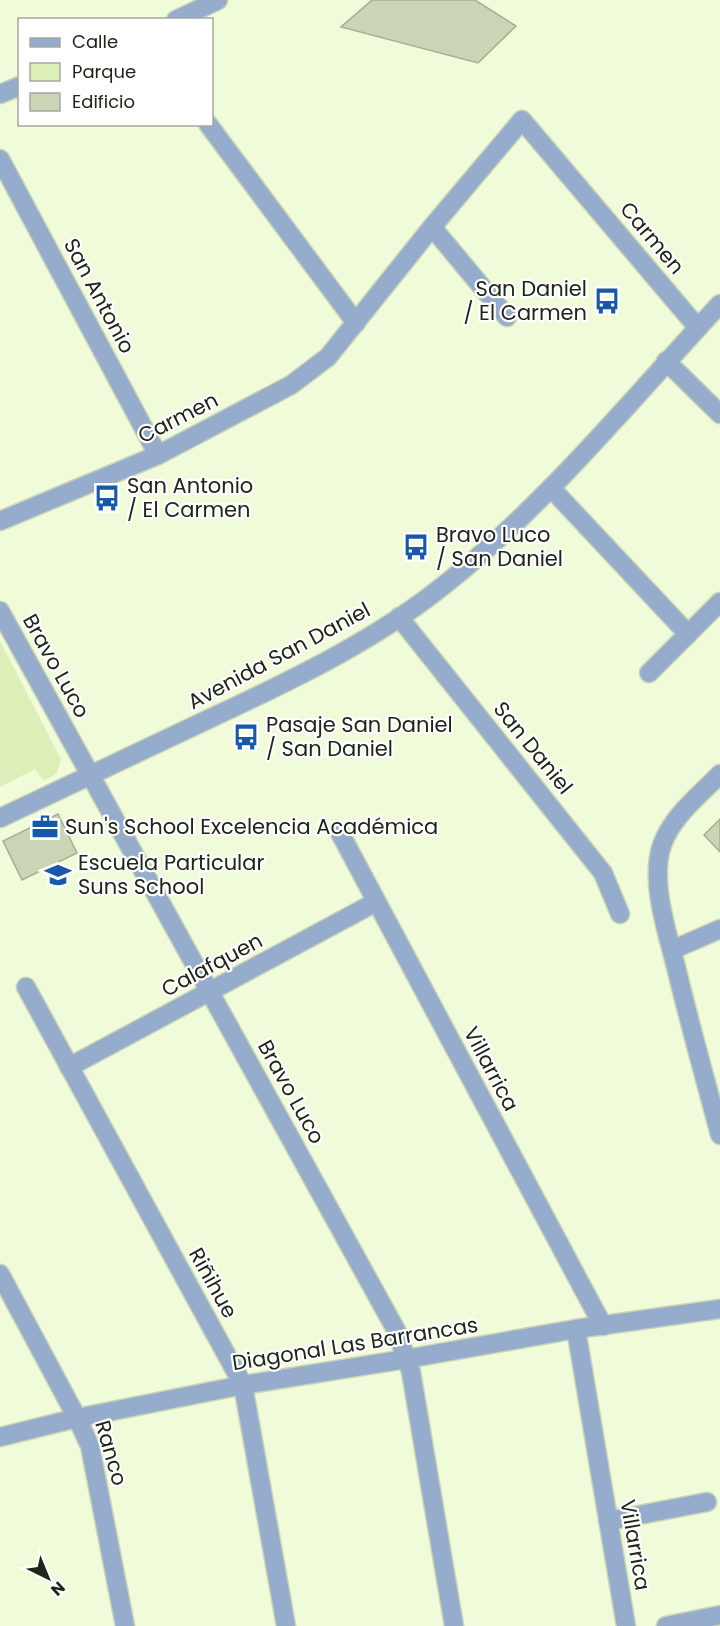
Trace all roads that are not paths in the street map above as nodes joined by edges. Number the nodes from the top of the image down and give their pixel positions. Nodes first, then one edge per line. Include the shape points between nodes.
1 (218, 0) edge
2 (180, 18) edge
3 (18, 87) edge
4 (0, 94) edge
5 (209, 126) edge
6 (0, 159) edge
7 (432, 227) junction
8 (720, 304) edge
9 (507, 317) dead end
10 (356, 323) junction
11 (698, 328) junction
12 (666, 361) junction
13 (720, 414) edge
14 (158, 455) junction
15 (551, 488) junction
16 (0, 521) edge
17 (720, 602) edge
18 (0, 611) edge
19 (399, 617) junction
20 (688, 634) junction
21 (649, 673) dead end
22 (720, 774) edge
23 (90, 775) junction
24 (0, 818) edge
25 (340, 833) dead end
26 (376, 902) junction
27 (620, 914) dead end
28 (720, 929) edge
29 (672, 950) junction
30 (26, 987) dead end
31 (209, 992) junction
32 (69, 1067) junction
33 (720, 1135) edge
34 (0, 1274) edge
35 (720, 1309) edge
36 (603, 1326) junction
37 (576, 1329) junction
38 (406, 1359) junction
39 (243, 1385) junction
40 (77, 1418) junction
41 (0, 1437) edge
42 (707, 1502) dead end
43 (608, 1521) junction
44 (720, 1615) edge
45 (125, 1626) edge
46 (286, 1626) edge
47 (454, 1626) edge
48 (626, 1626) edge
49 (666, 1626) edge

1 - 2 street
3 - 4 street
5 - 10 street
6 - 14 street, San Antonio
7 - 9 street
7 - 10 street, Carmen
7 - 11 street, Carmen via 522,120
8 - 11 street, Avenida San Daniel
10 - 14 street, Carmen via 328,357 291,386
11 - 12 street, Avenida San Daniel
12 - 13 street
12 - 15 street, Avenida San Daniel
14 - 16 street, Carmen
15 - 19 street, Avenida San Daniel via 474,561
15 - 20 street
17 - 20 street
18 - 23 street, Bravo Luco
19 - 23 street, Avenida San Daniel via 293,679
19 - 27 street, San Daniel via 603,873
20 - 21 street
22 - 29 street via 674,822 662,845 658,878
23 - 24 street, Avenida San Daniel
23 - 31 street, Bravo Luco
25 - 26 street, Villarrica
26 - 31 street, Calafquen
26 - 36 street, Villarrica
28 - 29 street
29 - 33 street
30 - 32 street, Riñihue
31 - 32 street, Calafquen
31 - 38 street, Bravo Luco via 391,1320
32 - 39 street, Riñihue
34 - 40 street, Ranco
35 - 36 street, Diagonal Las Barrancas
36 - 37 street, Diagonal Las Barrancas
37 - 38 street, Diagonal Las Barrancas
37 - 43 street, Villarrica
38 - 39 street, Diagonal Las Barrancas
38 - 47 street, Bravo Luco
39 - 40 street, Diagonal Las Barrancas
39 - 46 street, Riñihue
40 - 41 street, Diagonal Las Barrancas
40 - 45 street, Ranco via 93,1457
42 - 43 street
43 - 48 street, Villarrica
44 - 49 street

